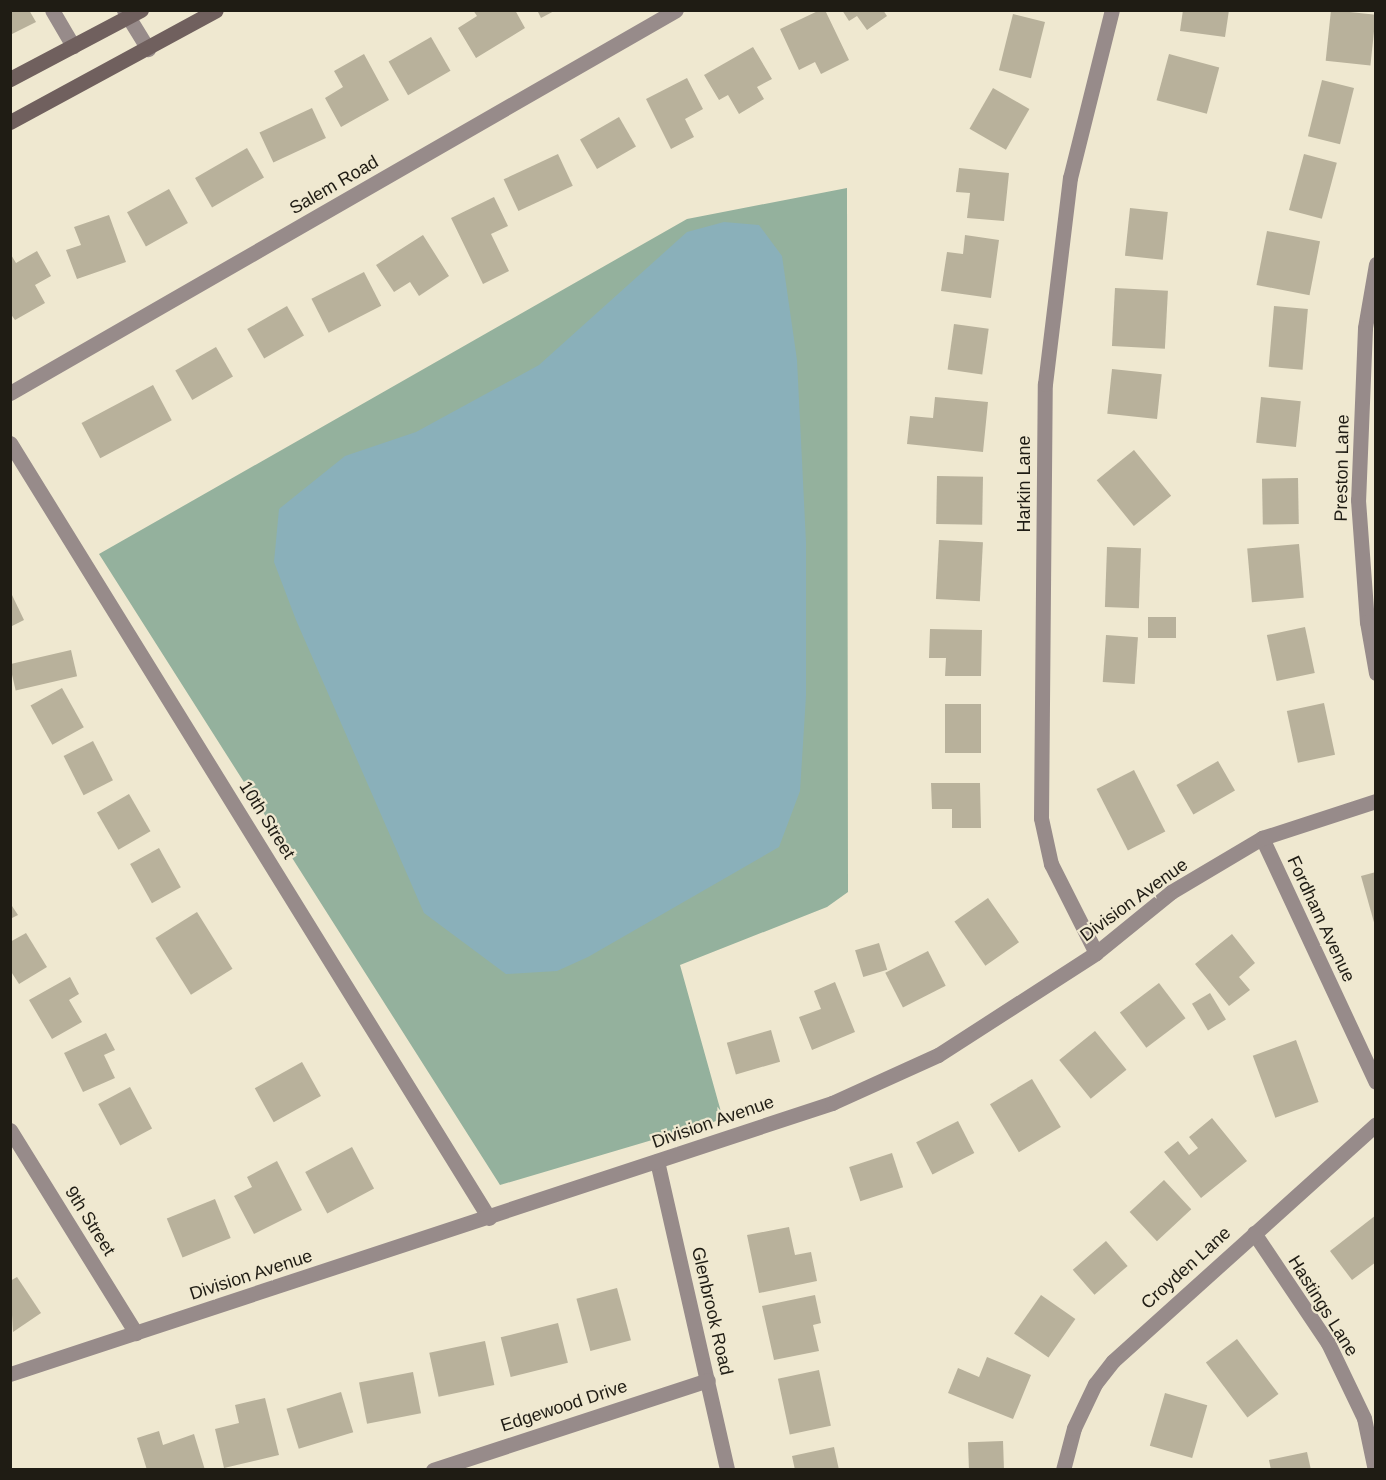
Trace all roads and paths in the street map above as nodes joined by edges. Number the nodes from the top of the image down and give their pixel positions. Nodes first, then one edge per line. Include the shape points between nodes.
1 (52, 10) edge
2 (216, 10) edge
3 (676, 10) edge
4 (1112, 10) edge
5 (131, 13) edge
6 (73, 46) junction
7 (148, 49) junction
8 (10, 79) edge
9 (10, 122) edge
10 (1376, 264) edge
11 (10, 393) edge
12 (10, 443) edge
13 (1376, 673) edge
14 (1376, 801) edge
15 (1262, 838) junction
16 (1095, 953) junction
17 (1376, 1082) edge
18 (1376, 1124) edge
19 (10, 1130) edge
20 (657, 1161) junction
21 (489, 1218) junction
22 (1254, 1233) junction
23 (136, 1333) junction
24 (10, 1374) edge
25 (708, 1380) junction
26 (433, 1470) edge
27 (727, 1470) edge
28 (1063, 1470) edge
29 (1375, 1470) edge

1 - 6 street
2 - 7 main road
3 - 11 street, Salem Road
4 - 16 street, Harkin Lane via 1070,178 1045,384 1041,818 1051,864
5 - 6 main road
5 - 7 street
6 - 8 main road
7 - 9 main road
10 - 13 street, Preston Lane via 1365,328 1358,500 1366,622
12 - 21 street, 10th Street
14 - 15 street, Division Avenue
15 - 16 street, Division Avenue via 1171,892
15 - 17 street, Fordham Avenue
16 - 20 street, Division Avenue via 938,1055 832,1103
18 - 22 street, Croyden Lane
19 - 23 street, 9th Street
20 - 21 street, Division Avenue
20 - 25 street, Glenbrook Road
21 - 23 street, Division Avenue
22 - 28 street, Croyden Lane via 1113,1361 1095,1384 1074,1428
22 - 29 street, Hastings Lane via 1328,1343 1364,1418
23 - 24 street, Division Avenue
25 - 26 street, Edgewood Drive
25 - 27 street, Glenbrook Road

